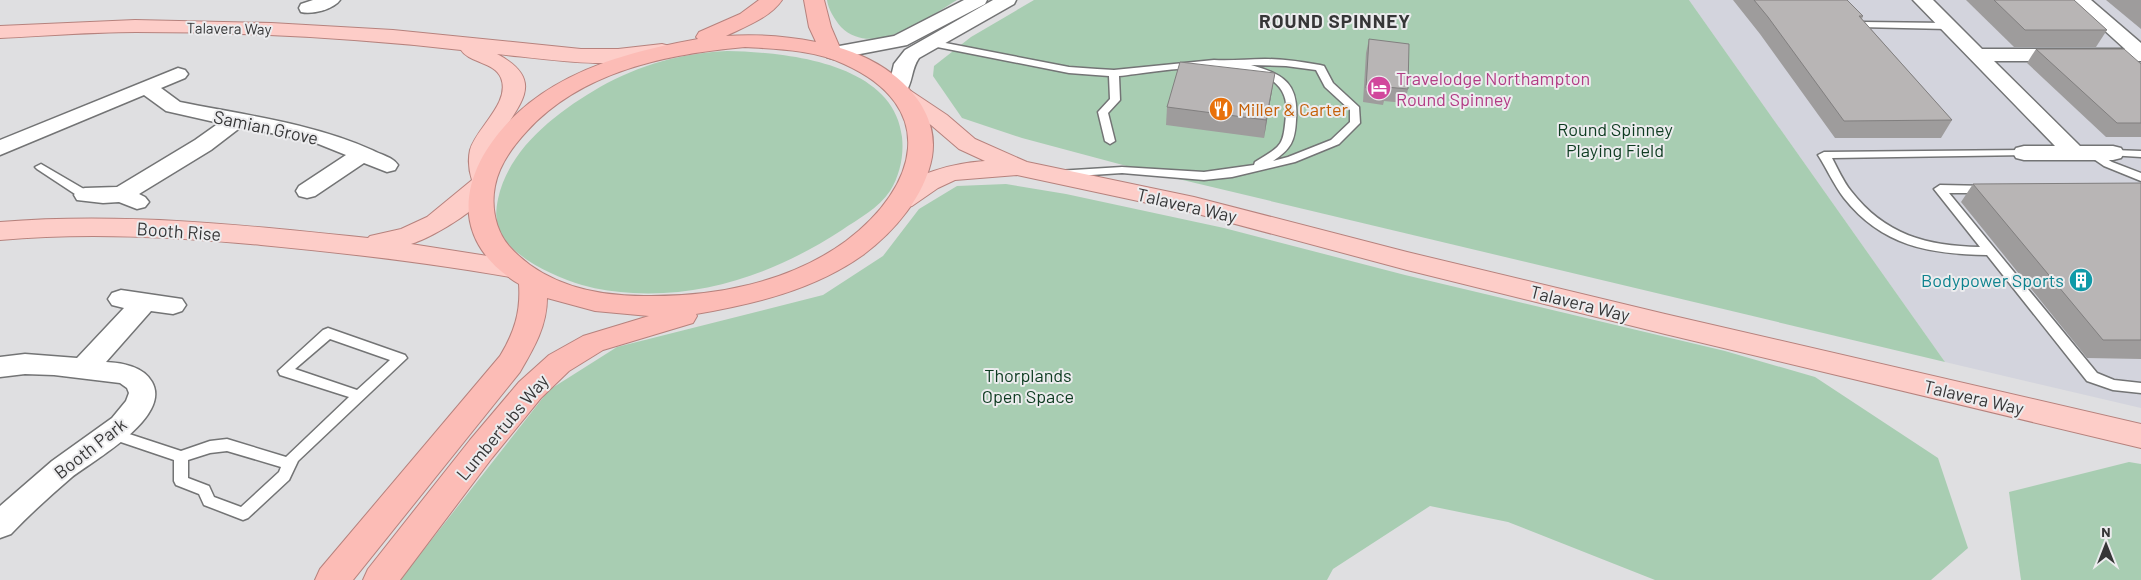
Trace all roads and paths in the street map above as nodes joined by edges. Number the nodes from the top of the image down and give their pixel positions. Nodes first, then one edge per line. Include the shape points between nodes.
1 (331, 0) edge
2 (772, 0) edge
3 (814, 0) edge
4 (978, 0) edge
5 (1007, 0) edge
6 (1922, 0) edge
7 (2080, 0) edge
8 (308, 8) dead end
9 (1862, 25) edge
10 (1948, 26) junction
11 (0, 32) edge
12 (930, 43) junction
13 (457, 44) junction
14 (672, 49) junction
15 (833, 53) junction
16 (2141, 54) edge
17 (1976, 55) junction
18 (1230, 64) junction
19 (1114, 73) junction
20 (178, 74) dead end
21 (147, 87) junction
22 (901, 93) junction
23 (237, 120) junction
24 (1110, 141) dead end
25 (0, 148) edge
26 (2024, 153) joint
27 (2093, 153) junction
28 (363, 154) junction
29 (2141, 154) edge
30 (387, 165) dead end
31 (41, 167) dead end
32 (1020, 168) junction
33 (1248, 170) junction
34 (1048, 174) junction
35 (2141, 177) edge
36 (483, 182) junction
37 (1995, 189) edge
38 (307, 191) dead end
39 (85, 195) joint
40 (903, 200) junction
41 (0, 230) edge
42 (358, 245) junction
43 (1990, 251) junction
44 (524, 275) junction
45 (746, 296) junction
46 (173, 305) dead end
47 (0, 367) edge
48 (82, 370) junction
49 (2141, 388) edge
50 (360, 396) junction
51 (110, 433) junction
52 (2141, 436) edge
53 (181, 457) junction
54 (290, 463) junction
55 (0, 525) edge
56 (332, 580) edge
57 (380, 580) edge

1 - 8 street
2 - 14 highway via 747,18
3 - 15 highway via 820,27
4 - 15 street via 900,41
5 - 12 street
6 - 10 street
7 - 16 street
9 - 10 lane
10 - 17 street
11 - 13 main road, Talavera Way via 135,26 224,27 393,36
12 - 19 lane via 1069,70
12 - 22 street via 912,54 904,64
13 - 14 main road, Talavera Way via 581,56 618,56
13 - 36 main road, Talavera Way via 495,60 509,70 515,83 512,100 484,144 480,161
14 - 15 highway via 714,42 768,42
14 - 36 highway via 602,71 548,100 507,137
15 - 22 highway via 870,68
16 - 17 street
17 - 27 street
18 - 19 lane via 1195,64
18 - 33 lane via 1274,78 1290,92 1293,102 1290,136 1283,146
18 - 33 lane via 1285,62 1320,68 1329,85 1355,109 1355,123 1334,142 1291,160
19 - 24 lane via 1114,100 1103,112
20 - 21 street
21 - 23 street, Samian Grove via 173,107
21 - 25 street
22 - 32 main road, Talavera Way via 967,144
22 - 40 highway via 913,111 922,144 914,181
23 - 28 street, Samian Grove via 316,136
23 - 39 street via 130,198
26 - 27 street
26 - 43 lane via 1824,155 1848,195 1894,235 1942,250
27 - 29 lane
27 - 35 lane via 2108,164
28 - 30 street, Samian Grove
28 - 38 street
31 - 39 lane
32 - 34 main road, Talavera Way
32 - 40 main road, Talavera Way via 980,169 947,175 928,182
33 - 34 lane via 1204,176 1122,170
34 - 52 main road, Talavera Way via 1194,205 1626,314
36 - 42 main road, Booth Rise via 454,212 436,224 396,240
36 - 44 highway via 480,207 485,230 497,250
37 - 43 lane via 1940,188
40 - 45 highway via 878,229 842,256 797,279
41 - 42 main road, Booth Rise via 112,226
42 - 44 main road, Booth Rise via 453,258
43 - 49 lane via 2092,377 2113,385
44 - 45 highway via 567,295 607,304 652,307 699,305
44 - 56 highway, Lumbertubs Way via 534,316 526,338 510,364
45 - 57 highway, Lumbertubs Way via 593,343 560,362 517,405
46 - 48 street via 133,301
47 - 48 street, Booth Park via 23,364
48 - 51 street, Booth Park via 128,375 141,385 140,400 135,409
50 - 50 lane via 400,358 328,333 285,371
50 - 54 lane
51 - 53 lane
51 - 55 street, Booth Park via 45,484
53 - 54 lane via 216,445 228,445
53 - 54 lane via 181,481 204,490 209,501 243,514 284,476

